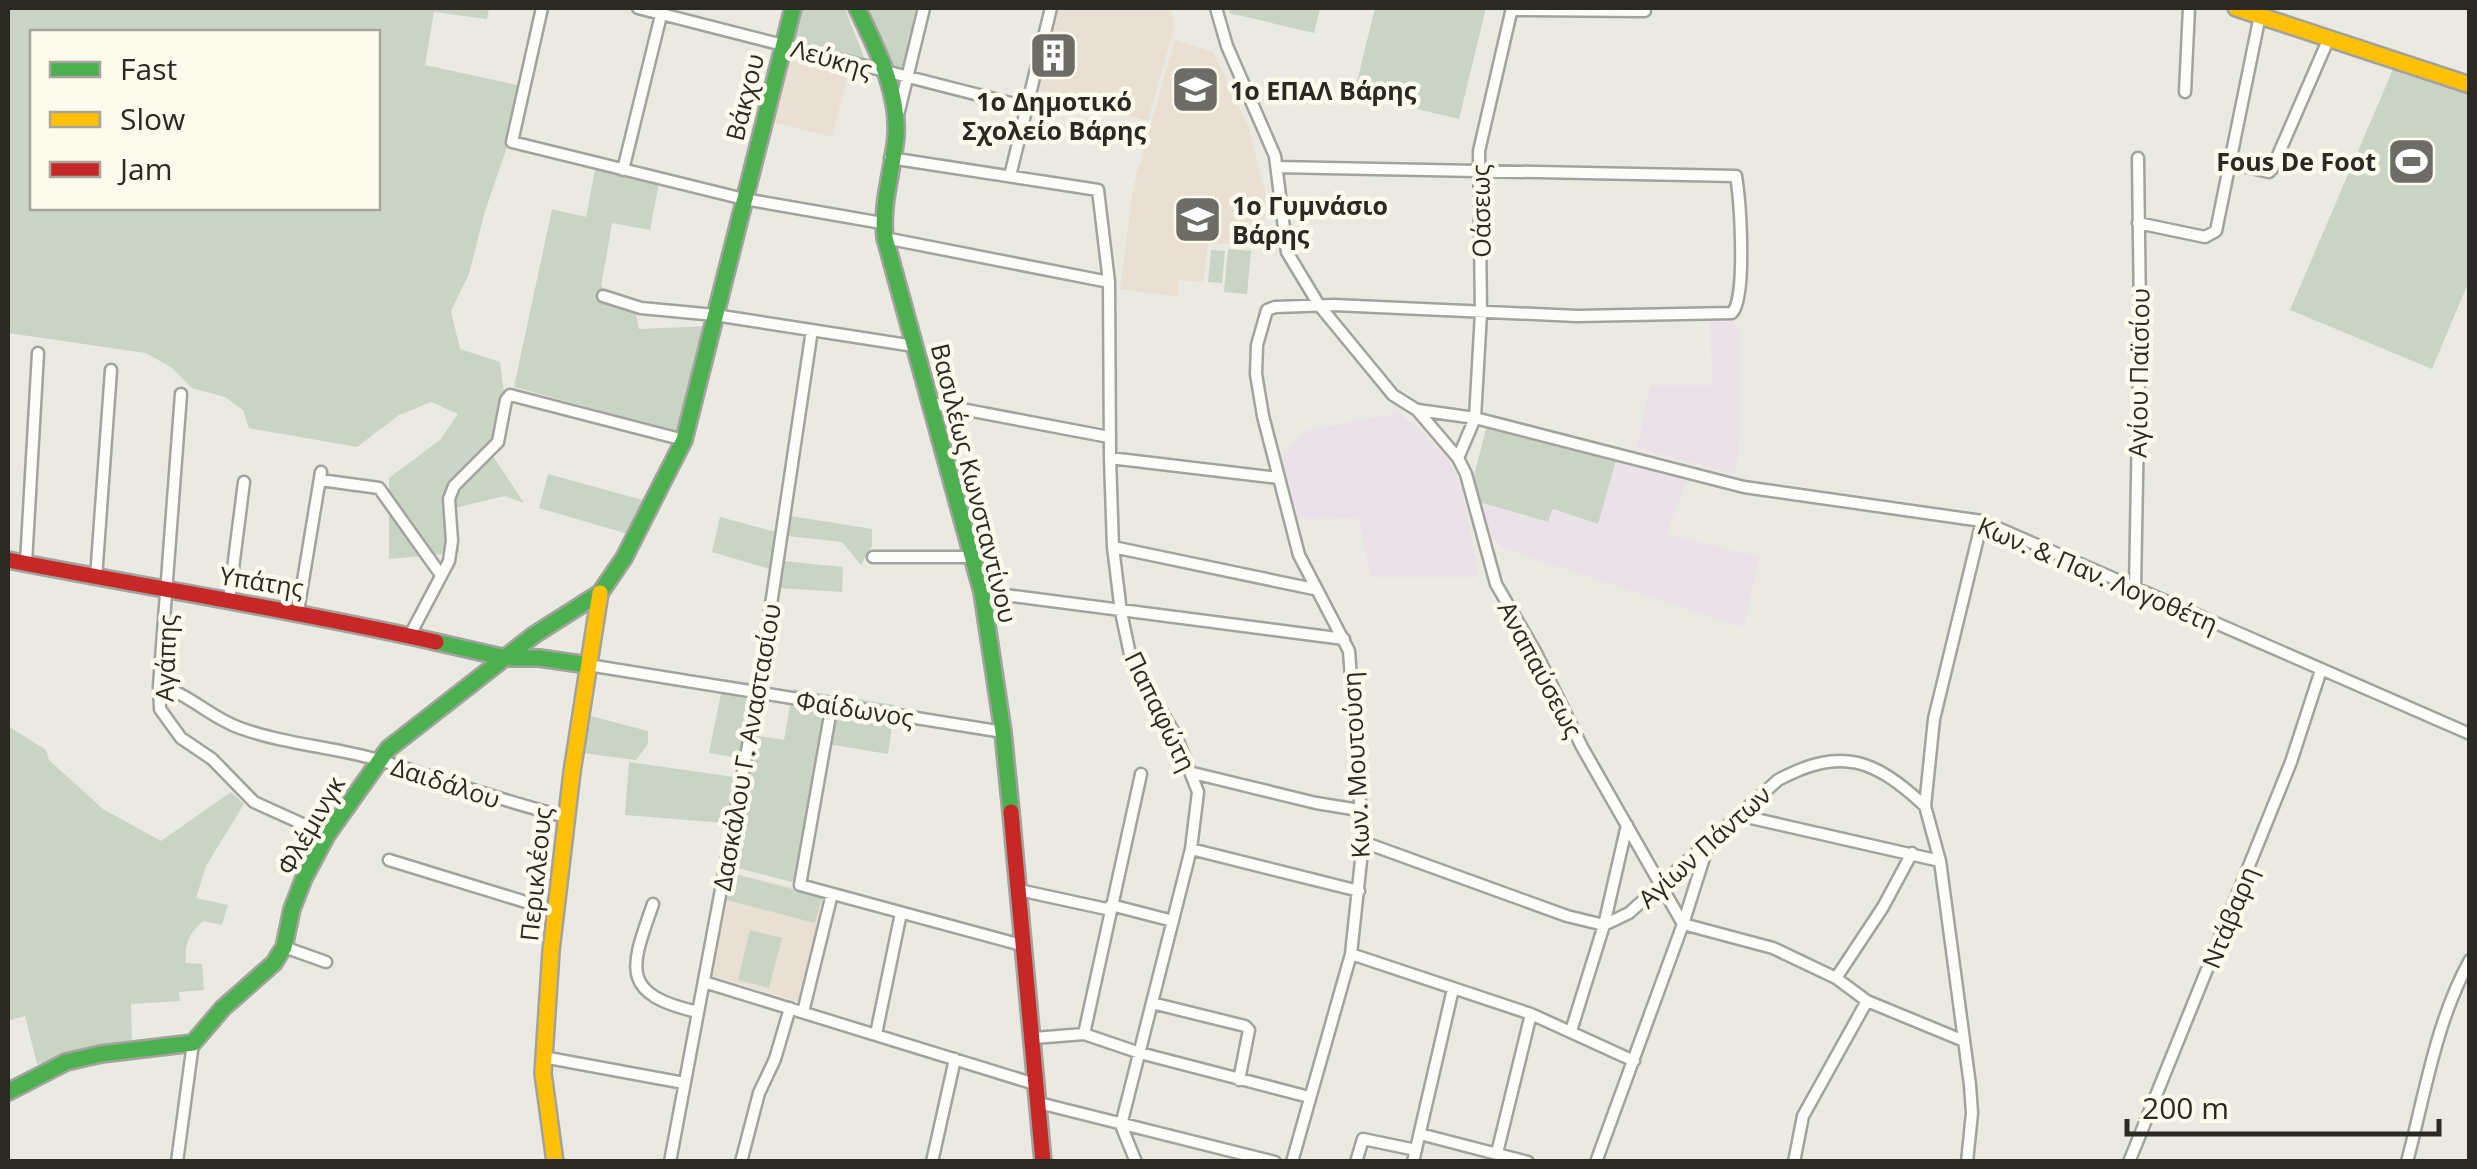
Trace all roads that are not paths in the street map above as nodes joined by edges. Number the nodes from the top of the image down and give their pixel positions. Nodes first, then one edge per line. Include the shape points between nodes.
1 (542, 8) edge
2 (638, 8) edge
3 (793, 8) edge
4 (857, 8) edge
5 (924, 8) edge
6 (1052, 8) edge
7 (1216, 8) edge
8 (2189, 8) edge
9 (2236, 8) edge
10 (1511, 9) edge
11 (662, 10) edge
12 (1645, 11) dead end
13 (2260, 15) junction
14 (2329, 38) junction
15 (784, 44) junction
16 (888, 73) junction
17 (906, 77) junction
18 (2470, 85) edge
19 (2186, 92) dead end
20 (1026, 108) junction
21 (896, 122) junction
22 (890, 158) junction
23 (2138, 158) dead end
24 (2230, 163) junction
25 (1277, 168) junction
26 (1478, 169) junction
27 (623, 170) junction
28 (1010, 176) junction
29 (744, 200) junction
30 (2138, 224) junction
31 (884, 230) junction
32 (1109, 282) junction
33 (603, 296) dead end
34 (1319, 306) junction
35 (1481, 312) junction
36 (715, 315) junction
37 (812, 330) junction
38 (914, 346) junction
39 (38, 353) dead end
40 (111, 370) dead end
41 (181, 394) dead end
42 (930, 403) junction
43 (1416, 410) junction
44 (1475, 418) junction
45 (1109, 437) junction
46 (684, 440) junction
47 (1110, 458) junction
48 (1458, 458) junction
49 (1278, 478) junction
50 (244, 482) dead end
51 (1982, 521) junction
52 (1113, 547) junction
53 (874, 557) dead end
54 (972, 557) junction
55 (8, 560) edge
56 (26, 564) junction
57 (441, 575) junction
58 (96, 578) junction
59 (2135, 587) junction
60 (1314, 589) junction
61 (168, 591) junction
62 (982, 592) junction
63 (600, 593) junction
64 (228, 600) junction
65 (298, 612) junction
66 (1121, 612) junction
67 (410, 634) junction
68 (534, 636) junction
69 (1344, 639) junction
70 (506, 658) junction
71 (539, 658) junction
72 (588, 665) junction
73 (2321, 670) junction
74 (159, 686) junction
75 (758, 692) junction
76 (832, 704) junction
77 (1003, 732) junction
78 (2470, 734) edge
79 (378, 760) junction
80 (1192, 773) junction
81 (1141, 774) dead end
82 (1925, 806) junction
83 (1359, 810) junction
84 (1738, 815) junction
85 (566, 817) junction
86 (1627, 825) junction
87 (327, 835) junction
88 (1709, 841) junction
89 (1362, 842) junction
90 (1192, 849) junction
91 (1912, 854) junction
92 (388, 860) dead end
93 (1940, 861) junction
94 (1662, 884) junction
95 (1019, 890) junction
96 (1359, 891) junction
97 (832, 894) junction
98 (653, 904) dead end
99 (1111, 908) junction
100 (554, 911) junction
101 (901, 913) junction
102 (1173, 921) junction
103 (1604, 924) junction
104 (1682, 924) junction
105 (1025, 946) junction
106 (284, 947) junction
107 (1350, 954) junction
108 (2470, 960) edge
109 (326, 962) dead end
110 (1836, 978) junction
111 (704, 982) junction
112 (1454, 988) junction
113 (1867, 1001) junction
114 (1152, 1004) junction
115 (790, 1008) junction
116 (698, 1012) junction
117 (803, 1012) junction
118 (1531, 1014) junction
119 (1571, 1032) junction
120 (876, 1034) junction
121 (1084, 1034) junction
122 (1034, 1038) junction
123 (1964, 1041) junction
124 (193, 1043) junction
125 (1140, 1053) junction
126 (543, 1057) junction
127 (955, 1059) junction
128 (1634, 1061) junction
129 (1238, 1080) junction
130 (684, 1083) junction
131 (1038, 1085) junction
132 (8, 1092) edge
133 (1309, 1097) junction
134 (1039, 1103) junction
135 (1121, 1125) junction
136 (1420, 1134) junction
137 (1496, 1154) junction
138 (1414, 1156) edge
139 (177, 1162) edge
140 (554, 1162) edge
141 (670, 1162) edge
142 (741, 1162) edge
143 (932, 1162) edge
144 (1042, 1162) edge
145 (1136, 1162) edge
146 (1275, 1162) edge
147 (1292, 1162) edge
148 (1356, 1162) edge
149 (1528, 1162) edge
150 (1596, 1162) edge
151 (1794, 1162) edge
152 (1967, 1162) edge
153 (2129, 1162) edge
154 (2408, 1162) edge

1 - 27 street via 512,142
2 - 11 street, Λεύκης
3 - 15 street, Βάκχου
4 - 16 street, Βασιλέως Κωνσταντίνου
5 - 17 street
6 - 20 street
7 - 25 street, Αναπαύσεως
8 - 19 street
9 - 13 street
10 - 12 street
10 - 26 street, Οάσεως
11 - 15 street, Λεύκης
11 - 27 street
13 - 14 street
13 - 24 street
14 - 18 street
14 - 24 street via 2272,169
15 - 16 street, Λεύκης
15 - 29 street, Βάκχου
16 - 17 street, Λεύκης
16 - 21 street, Βασιλέως Κωνσταντίνου
17 - 20 street, Λεύκης
17 - 21 street
20 - 28 street
21 - 22 street, Βασιλέως Κωνσταντίνου
22 - 28 street
22 - 31 street, Βασιλέως Κωνσταντίνου
23 - 30 street, Αγίου Παϊσίου
24 - 30 street via 2212,236
25 - 26 street
25 - 34 street, Αναπαύσεως via 1287,252
26 - 35 street, Οάσεως
26 - 35 street via 1736,176 1738,189 1739,302 1732,313
27 - 29 street
28 - 32 street, Παπαφώτη via 1098,190
29 - 31 street
29 - 36 street, Περικλέους
30 - 59 street, Αγίου Παϊσίου
31 - 32 street
31 - 38 street, Βασιλέως Κωνσταντίνου
32 - 45 street, Παπαφώτη
33 - 36 street via 641,308
34 - 35 street
34 - 43 street, Αναπαύσεως via 1393,395
34 - 49 street, Κων. Μουτούση via 1267,310 1257,346 1256,374
35 - 44 street, Οάσεως
36 - 37 street
36 - 46 street, Περικλέους
37 - 38 street
37 - 75 street, Δασκάλου Γ. Αναστασίου
38 - 42 street, Βασιλέως Κωνσταντίνου
39 - 56 street
40 - 58 street
41 - 61 street, Αγάπης
42 - 45 street
42 - 54 street, Βασιλέως Κωνσταντίνου
43 - 44 street, Κων. & Παν. Λογοθέτη
43 - 48 street, Αναπαύσεως
44 - 48 street, Οάσεως
44 - 51 street, Κων. & Παν. Λογοθέτη via 1744,487
45 - 47 street, Παπαφώτη
46 - 57 street via 510,395 498,442 449,498 452,541
46 - 63 street, Περικλέους
47 - 49 street
47 - 52 street, Παπαφώτη
48 - 86 street, Αναπαύσεως via 1496,584
49 - 60 street, Κων. Μουτούση
50 - 64 street
51 - 59 street, Κων. & Παν. Λογοθέτη
51 - 82 street via 1934,720
52 - 60 street
52 - 66 street, Παπαφώτη
53 - 54 street
54 - 62 street, Βασιλέως Κωνσταντίνου
55 - 56 street, Υπάτης
56 - 58 street, Υπάτης
57 - 65 street via 380,488 321,476
57 - 67 street
58 - 61 street, Υπάτης
59 - 73 street, Κων. & Παν. Λογοθέτη
60 - 69 street, Κων. Μουτούση
61 - 64 street, Υπάτης
61 - 74 street, Αγάπης
62 - 66 street
62 - 77 street, Βασιλέως Κωνσταντίνου
63 - 68 street, Περικλέους
63 - 72 street, Περικλέους
64 - 65 street, Υπάτης
65 - 67 street, Υπάτης
66 - 69 street
66 - 80 street, Παπαφώτη via 1131,658
67 - 70 street, Υπάτης
68 - 70 street, Περικλέους
68 - 71 street
69 - 83 street, Κων. Μουτούση via 1353,678
70 - 71 street, Υπάτης
70 - 79 street, Φλέμινγκ
71 - 72 street, Υπάτης
72 - 75 street, Φαίδωνος
72 - 85 street, Περικλέους
73 - 78 street, Κων. & Παν. Λογοθέτη
73 - 153 street, Ντάβαρη via 2220,944
74 - 79 street, Δαιδάλου via 236,727
74 - 87 street, Αγάπης via 160,709 180,738 212,759 254,802
75 - 76 street, Φαίδωνος
75 - 111 street, Δασκάλου Γ. Αναστασίου
76 - 77 street, Φαίδωνος
76 - 97 street via 800,886
77 - 95 street, Βασιλέως Κωνσταντίνου
79 - 85 street, Δαιδάλου
79 - 87 street, Φλέμινγκ
80 - 83 street
80 - 90 street, Παπαφώτη via 1198,803
81 - 99 street
82 - 84 street, Αγίων Πάντων via 1895,779 1867,765 1834,760 1807,764 1778,780
82 - 93 street
83 - 89 street, Κων. Μουτούση
84 - 88 street, Αγίων Πάντων
84 - 91 street
85 - 100 street, Περικλέους
86 - 94 street, Αναπαύσεως
86 - 103 street
87 - 106 street, Φλέμινγκ via 298,894
88 - 94 street, Αγίων Πάντων
88 - 104 street
89 - 96 street, Κων. Μουτούση
89 - 103 street
90 - 96 street
90 - 102 street, Παπαφώτη
91 - 93 street
91 - 110 street
92 - 100 street
93 - 123 street
94 - 103 street, Αγίων Πάντων via 1629,914
94 - 104 street, Αναπαύσεως
95 - 99 street
95 - 105 street, Βασιλέως Κωνσταντίνου
96 - 107 street, Κων. Μουτούση
97 - 101 street
97 - 117 street
98 - 116 street via 635,977 660,998
99 - 102 street
99 - 121 street
100 - 126 street, Περικλέους
101 - 105 street
101 - 120 street
102 - 114 street, Παπαφώτη
103 - 119 street
104 - 110 street via 1772,948
104 - 128 street
105 - 122 street, Βασιλέως Κωνσταντίνου
106 - 109 street
106 - 124 street, Φλέμινγκ
107 - 112 street
107 - 133 street, Κων. Μουτούση
108 - 154 street via 2443,1023
110 - 113 street
111 - 115 street
111 - 116 street, Δασκάλου Γ. Αναστασίου
112 - 118 street
112 - 136 street
113 - 123 street
113 - 151 street via 1803,1116
114 - 125 street, Παπαφώτη
114 - 129 street via 1249,1030
115 - 117 street
115 - 142 street
116 - 130 street, Δασκάλου Γ. Αναστασίου
117 - 120 street
118 - 119 street
118 - 137 street
119 - 128 street
120 - 127 street
121 - 122 street
121 - 125 street
122 - 131 street, Βασιλέως Κωνσταντίνου
123 - 152 street via 1972,1113
124 - 132 street via 66,1062
124 - 139 street
125 - 129 street
125 - 135 street, Παπαφώτη
126 - 130 street
126 - 140 street, Περικλέους
127 - 131 street
127 - 143 street
128 - 150 street
129 - 133 street
130 - 141 street, Δασκάλου Γ. Αναστασίου
131 - 134 street, Βασιλέως Κωνσταντίνου
133 - 147 street, Κων. Μουτούση
134 - 135 street
134 - 144 street, Βασιλέως Κωνσταντίνου
135 - 145 street
135 - 146 street
136 - 137 street
136 - 138 street
137 - 149 street
138 - 148 street via 1363,1139

